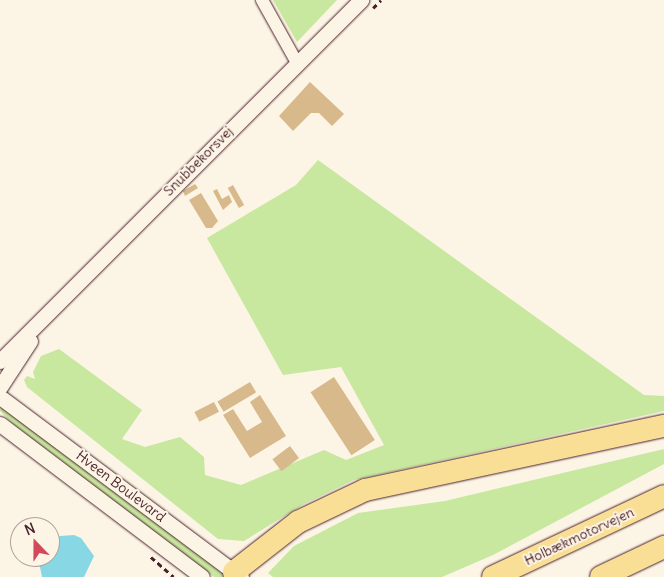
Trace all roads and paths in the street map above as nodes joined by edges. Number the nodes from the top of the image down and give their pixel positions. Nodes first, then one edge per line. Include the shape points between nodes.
1 (262, 0) edge
2 (361, 0) edge
3 (297, 63) junction
4 (40, 325) junction
5 (0, 361) edge
6 (0, 387) edge
7 (0, 397) edge
8 (0, 424) edge
9 (664, 426) edge
10 (664, 496) edge
11 (664, 547) edge
12 (235, 575) edge
13 (202, 577) edge
14 (493, 577) edge
15 (601, 577) edge

1 - 3 street
2 - 3 street, Snubbekorsvej
3 - 4 street, Snubbekorsvej via 80,279
4 - 5 street, Snubbekorsvej
4 - 6 street, Snubbekorsvej
7 - 12 street, Hveen Boulevard
8 - 13 street, Hveen Boulevard
9 - 12 highway via 365,490 298,522
10 - 14 highway, Holbækmotorvejen
11 - 15 highway

